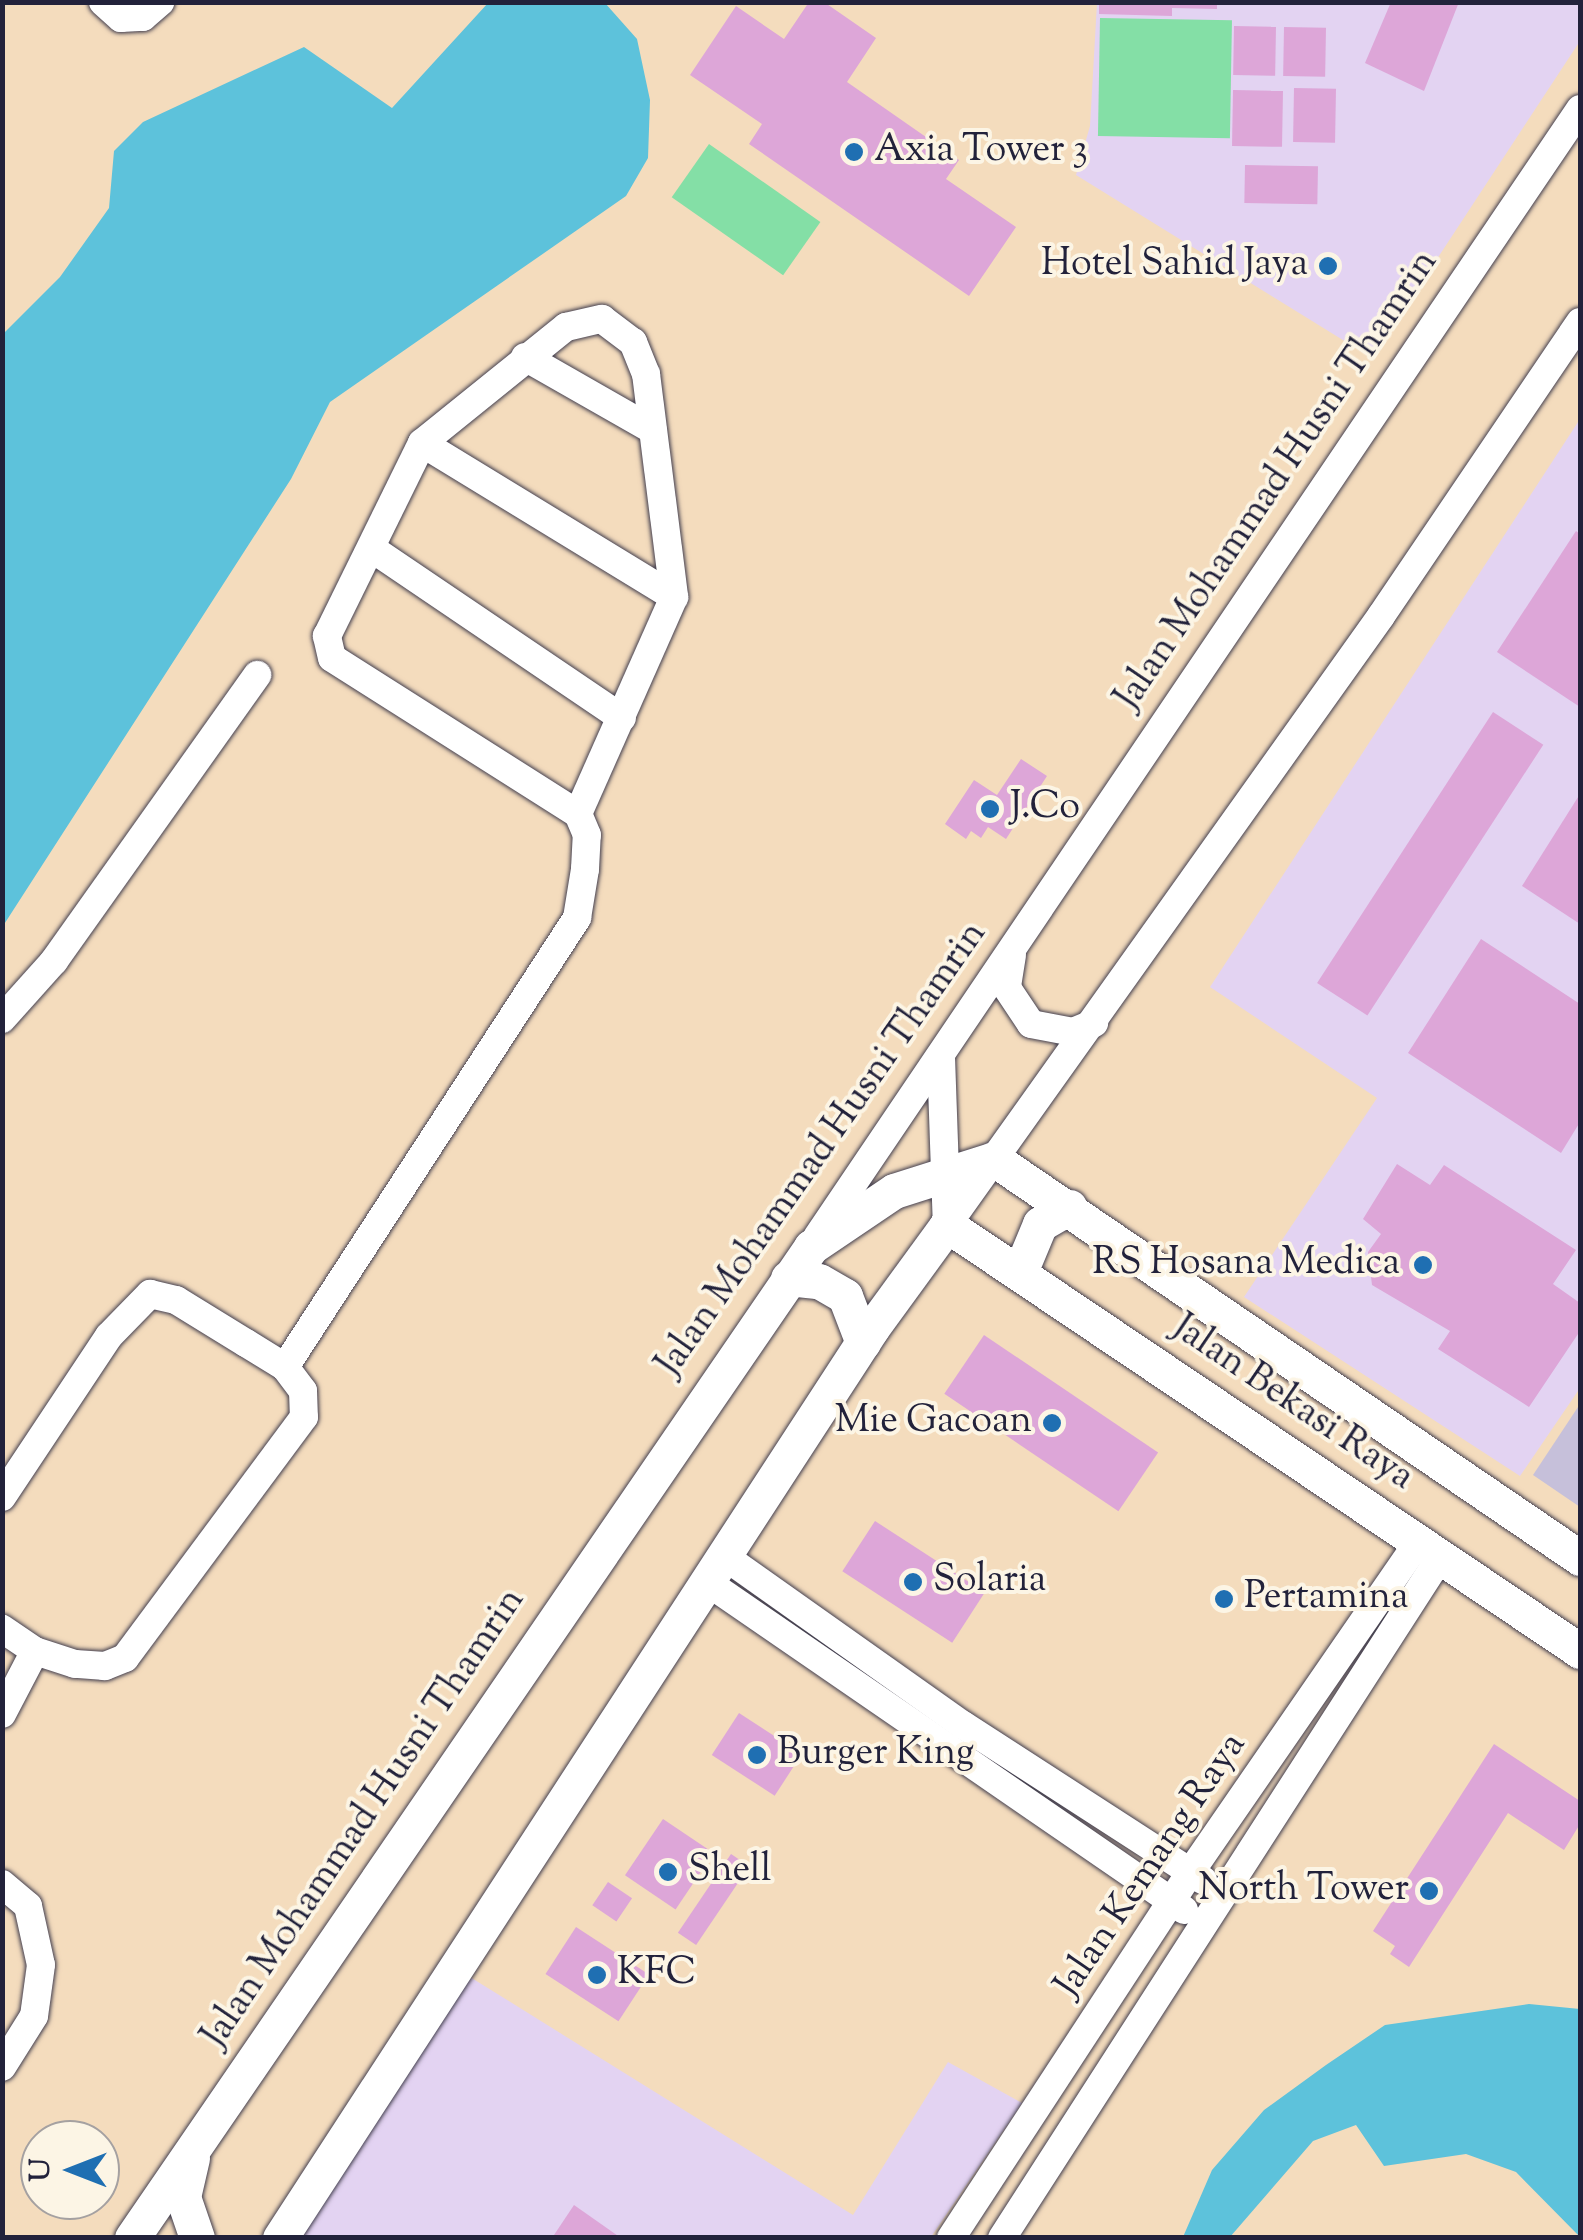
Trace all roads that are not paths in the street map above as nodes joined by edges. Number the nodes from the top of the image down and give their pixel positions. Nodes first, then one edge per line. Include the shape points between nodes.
1 (103, 2) edge
2 (160, 2) edge
3 (1580, 109) edge
4 (1580, 322) edge
5 (525, 357) junction
6 (653, 430) junction
7 (422, 443) junction
8 (370, 548) junction
9 (674, 597) junction
10 (258, 674) dead end
11 (622, 718) junction
12 (578, 814) junction
13 (1016, 946) junction
14 (2, 1018) edge
15 (1094, 1023) junction
16 (941, 1055) junction
17 (994, 1159) junction
18 (941, 1174) junction
19 (1070, 1207) junction
20 (947, 1225) junction
21 (811, 1247) junction
22 (1020, 1272) junction
23 (788, 1278) junction
24 (863, 1342) junction
25 (285, 1368) junction
26 (2, 1497) edge
27 (1430, 1548) junction
28 (1580, 1558) edge
29 (716, 1569) junction
30 (2, 1629) edge
31 (35, 1650) junction
32 (1580, 1651) edge
33 (2, 1714) edge
34 (1053, 1783) junction
35 (1036, 1811) junction
36 (1191, 1871) junction
37 (2, 1884) edge
38 (1224, 1894) junction
39 (1171, 1902) junction
40 (1205, 1924) junction
41 (2, 2068) edge
42 (201, 2136) junction
43 (132, 2238) edge
44 (197, 2238) edge
45 (280, 2238) edge
46 (951, 2238) edge
47 (1002, 2238) edge

1 - 2 street via 121,18 143,18
3 - 13 street, Jalan Mohammad Husni Thamrin
4 - 15 street
5 - 6 street
5 - 6 street via 581,321 620,327 646,374
5 - 7 street
6 - 9 street
7 - 8 street
7 - 9 street
8 - 11 street
8 - 12 street via 328,636 332,658
9 - 11 street
10 - 14 street via 54,961
11 - 12 street
12 - 25 street via 587,835 577,918
13 - 15 street via 1007,966 1016,1008 1052,1032
13 - 16 street, Jalan Mohammad Husni Thamrin
15 - 17 street
16 - 18 street
16 - 21 street, Jalan Mohammad Husni Thamrin
17 - 18 main road
17 - 19 main road, Jalan Bekasi Raya
17 - 20 street
18 - 20 street
18 - 21 main road via 850,1216
19 - 22 main road via 1040,1224
19 - 28 main road, Jalan Bekasi Raya
20 - 22 main road, Jalan Bekasi Raya
20 - 24 main road
21 - 23 main road, Jalan Mohammad Husni Thamrin
22 - 27 main road, Jalan Bekasi Raya
23 - 24 main road via 818,1281 845,1296
23 - 42 main road, Jalan Mohammad Husni Thamrin
24 - 29 main road
25 - 26 street via 176,1300 150,1294 109,1336
25 - 31 street via 303,1391 304,1417 125,1658 105,1666 75,1664
27 - 32 main road, Jalan Bekasi Raya
27 - 36 street, Jalan Kemang Raya
27 - 38 street, Jalan Kemang Raya
29 - 34 street
29 - 35 street
29 - 45 main road
30 - 31 street
31 - 33 street
34 - 35 street
34 - 36 street
35 - 39 street
36 - 38 street
36 - 39 street, Jalan Kemang Raya
37 - 41 street via 28,1906 40,1965 34,2016
38 - 40 street, Jalan Kemang Raya
39 - 40 street
39 - 46 street, Jalan Kemang Raya
40 - 47 street, Jalan Kemang Raya
42 - 43 main road, Jalan Mohammad Husni Thamrin
42 - 44 main road via 184,2197

